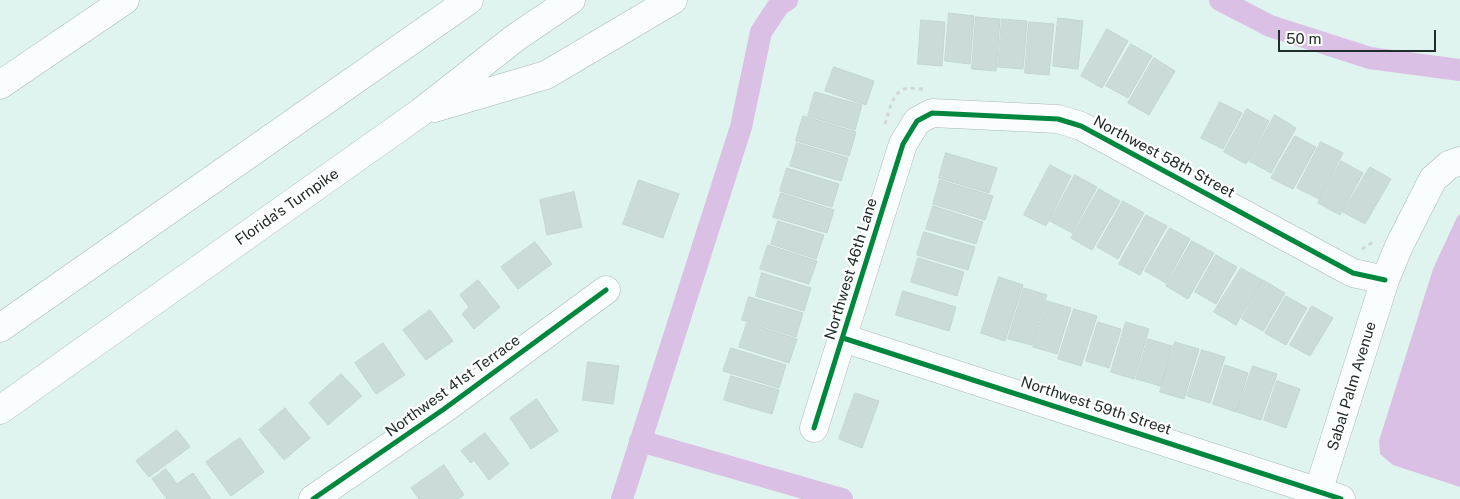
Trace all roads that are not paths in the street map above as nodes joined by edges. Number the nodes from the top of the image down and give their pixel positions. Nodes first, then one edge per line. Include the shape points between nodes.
1 (126, 0) edge
2 (469, 0) edge
3 (571, 0) edge
4 (673, 0) edge
5 (0, 85) edge
6 (420, 112) junction
7 (918, 120) joint
8 (1460, 161) edge
9 (1385, 280) junction
10 (606, 290) dead end
11 (0, 328) edge
12 (843, 338) junction
13 (0, 410) edge
14 (814, 428) dead end
15 (1330, 495) edge
16 (313, 499) edge

1 - 5 main road
2 - 11 main road
3 - 6 main road, Florida's Turnpike via 515,38
4 - 6 main road via 546,75
6 - 13 main road, Florida's Turnpike
7 - 9 main road, Northwest 58th Street via 932,113 1058,119 1081,126 1353,273
7 - 12 main road, Northwest 46th Lane via 903,144
8 - 9 main road, Sabal Palm Avenue via 1449,165 1433,179
9 - 15 main road, Sabal Palm Avenue
10 - 16 main road, Northwest 41st Terrace via 444,409
12 - 14 main road, Northwest 46th Lane
12 - 15 main road, Northwest 59th Street

